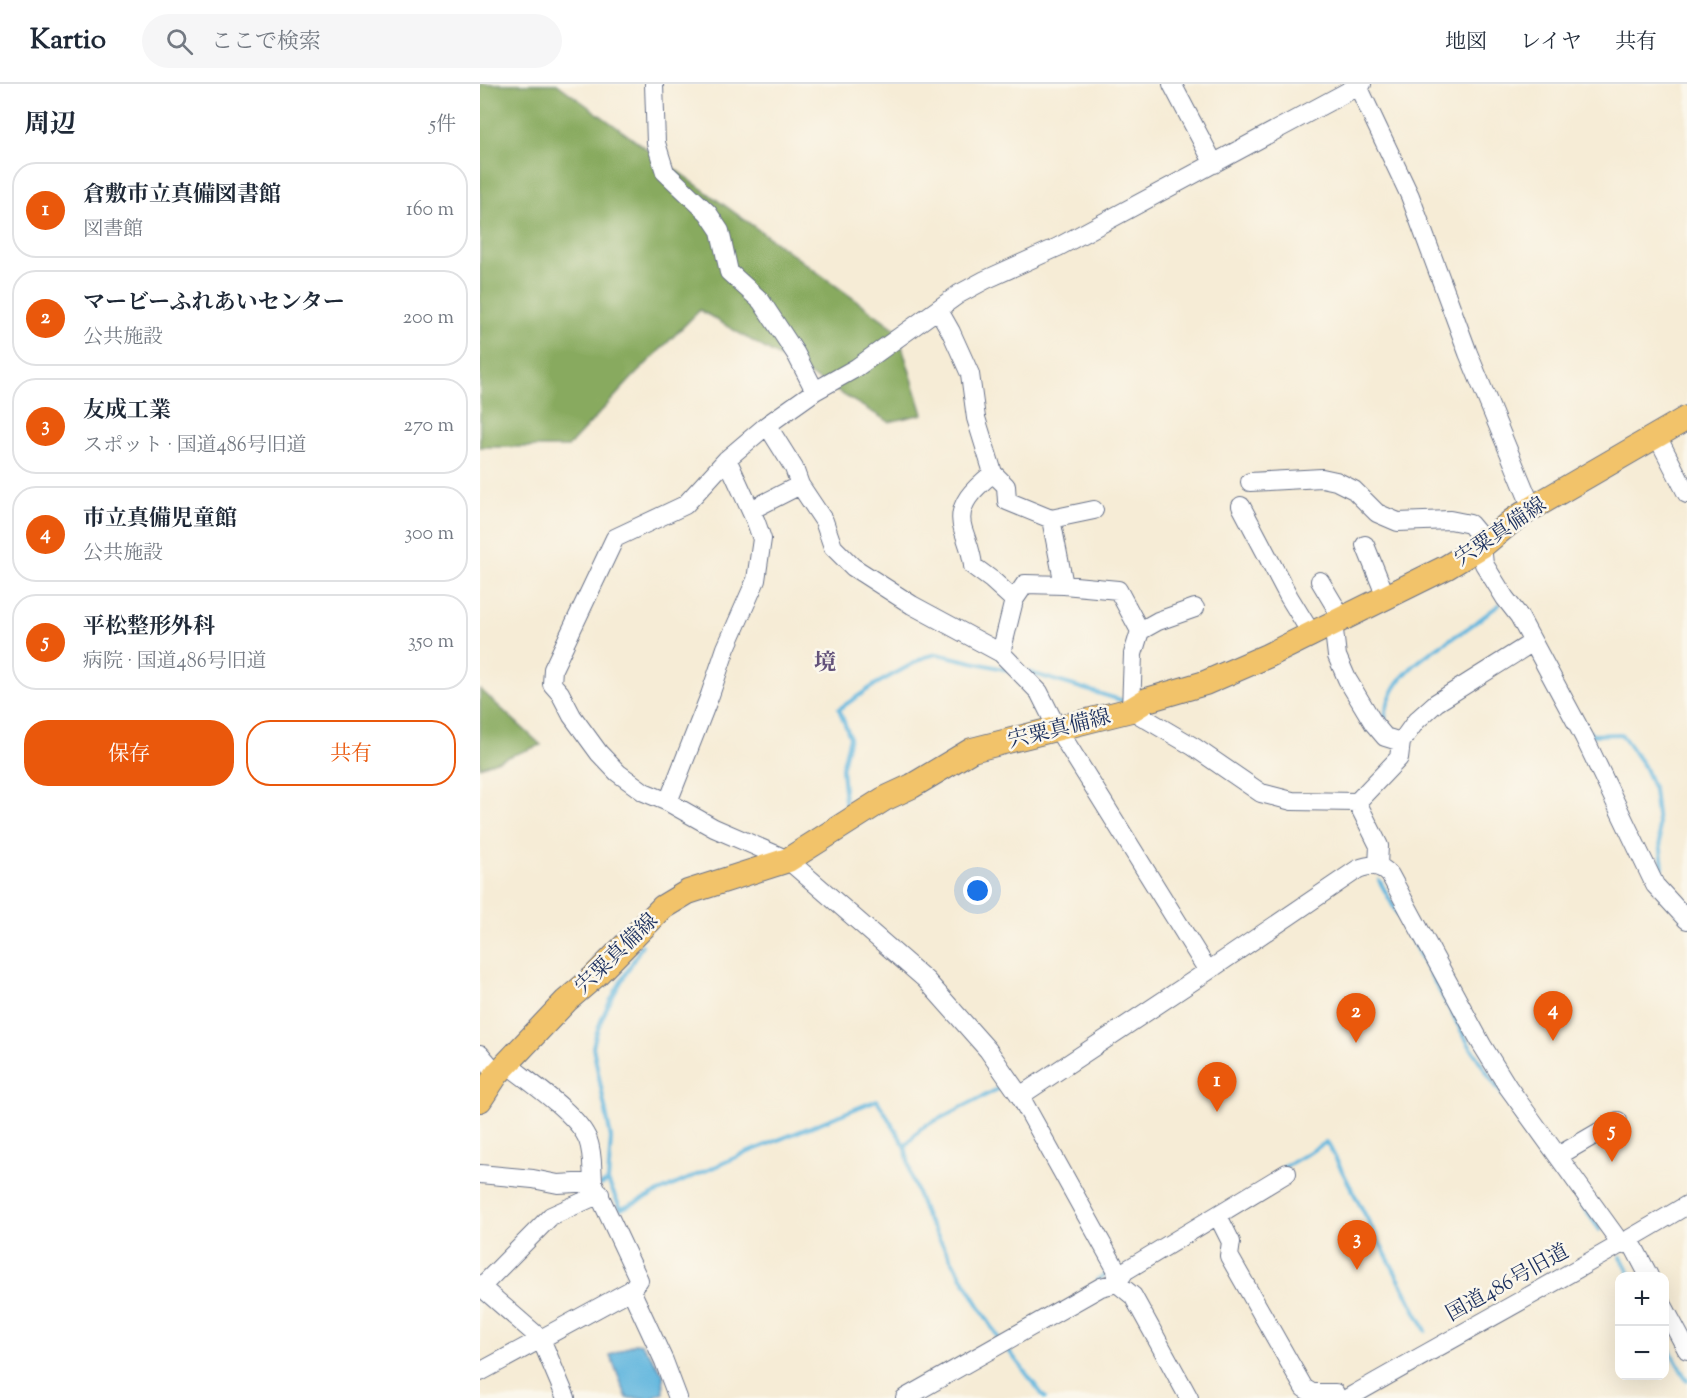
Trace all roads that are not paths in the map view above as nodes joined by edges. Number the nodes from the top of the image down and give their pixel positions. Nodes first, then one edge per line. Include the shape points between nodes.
1 (654, 84) edge
2 (1172, 84) edge
3 (1360, 85) edge
4 (1214, 164) junction
5 (938, 309) junction
6 (815, 391) junction
7 (1687, 418) edge
8 (767, 425) junction
9 (1657, 435) junction
10 (727, 459) junction
11 (993, 473) junction
12 (1250, 482) dead end
13 (800, 485) junction
14 (1687, 494) edge
15 (1241, 506) dead end
16 (1532, 508) junction
17 (751, 510) junction
18 (1094, 510) dead end
19 (1051, 519) junction
20 (1483, 544) junction
21 (1365, 545) dead end
22 (1320, 581) dead end
23 (1064, 585) junction
24 (1386, 597) junction
25 (1014, 600) junction
26 (1195, 608) dead end
27 (1338, 620) junction
28 (1140, 631) junction
29 (1311, 633) junction
30 (1533, 642) junction
31 (1001, 653) junction
32 (1131, 710) junction
33 (1057, 728) junction
34 (1401, 742) junction
35 (668, 802) junction
36 (1357, 802) junction
37 (788, 860) junction
38 (1378, 866) junction
39 (1687, 920) edge
40 (1208, 972) junction
41 (480, 1054) edge
42 (502, 1069) junction
43 (1020, 1096) junction
44 (480, 1100) edge
45 (1618, 1121) dead end
46 (1558, 1156) junction
47 (1287, 1173) dead end
48 (480, 1174) edge
49 (597, 1188) junction
50 (1687, 1205) edge
51 (1218, 1216) junction
52 (1626, 1242) junction
53 (1646, 1272) edge
54 (1117, 1283) junction
55 (480, 1286) edge
56 (631, 1290) junction
57 (1669, 1315) edge
58 (541, 1339) junction
59 (1687, 1350) edge
60 (480, 1372) edge
61 (566, 1398) edge
62 (678, 1398) edge
63 (905, 1398) edge
64 (1189, 1398) edge
65 (1337, 1398) edge
66 (1348, 1398) edge

1 - 6 street via 657,144 665,172 708,213 720,231 729,272 761,301
2 - 4 street
3 - 4 street
3 - 16 street via 1410,196 1468,353
4 - 5 street via 1058,247 985,280
5 - 6 street via 856,368
5 - 11 street via 970,374 976,418
6 - 8 street
7 - 9 main road, 宍粟真備線
8 - 10 street
8 - 13 street
9 - 14 street
9 - 16 main road, 宍粟真備線
10 - 17 street
10 - 35 street via 685,506 615,538 553,669 552,684 599,753 644,792
11 - 19 street via 1006,486 1007,501
11 - 25 street via 974,489 962,508 962,526 973,566
12 - 20 street via 1322,478 1336,481 1354,490 1377,513 1398,522 1450,520 1470,524
13 - 17 street
13 - 31 street via 824,520 833,547 853,567 921,610
15 - 29 street
16 - 20 main road, 宍粟真備線
17 - 35 street via 762,539 756,580
18 - 19 street
19 - 23 street
20 - 24 main road, 宍粟真備線
20 - 30 street via 1484,564
21 - 24 street
22 - 27 street
23 - 25 street via 1025,584
23 - 28 street via 1118,590
24 - 27 main road, 宍粟真備線
25 - 31 street
26 - 28 street
27 - 29 main road, 宍粟真備線
27 - 34 street via 1337,656 1347,680 1385,737
28 - 32 street via 1133,654
29 - 32 main road, 宍粟真備線 via 1205,683 1147,700
30 - 34 street via 1436,703
30 - 39 street via 1655,885
31 - 33 street via 1039,692
32 - 33 main road, 宍粟真備線
32 - 36 street via 1262,793 1292,801
33 - 37 main road, 宍粟真備線 via 972,750
33 - 40 street
34 - 36 street via 1400,758
35 - 37 street via 714,828
36 - 38 street via 1378,846
37 - 42 main road, 宍粟真備線 via 688,892 663,907
37 - 43 street via 926,980 988,1050
38 - 40 street via 1358,868
38 - 46 street via 1390,875 1508,1087
40 - 43 street
41 - 42 street
42 - 44 main road, 宍粟真備線
42 - 49 street via 554,1101 582,1130 588,1139
43 - 54 street via 1116,1269
45 - 46 street
46 - 52 street
47 - 51 street
48 - 49 street
49 - 55 street via 550,1216
49 - 56 street via 639,1280
50 - 52 street, 国道486号旧道
51 - 54 street via 1125,1271
51 - 65 street via 1231,1242 1229,1256 1304,1388 1312,1393 1335,1393
52 - 53 street
52 - 66 street, 国道486号旧道
54 - 63 street via 1101,1287
54 - 64 street via 1133,1296
55 - 58 street
56 - 58 street
56 - 62 street
57 - 59 street
58 - 60 street
58 - 61 street

